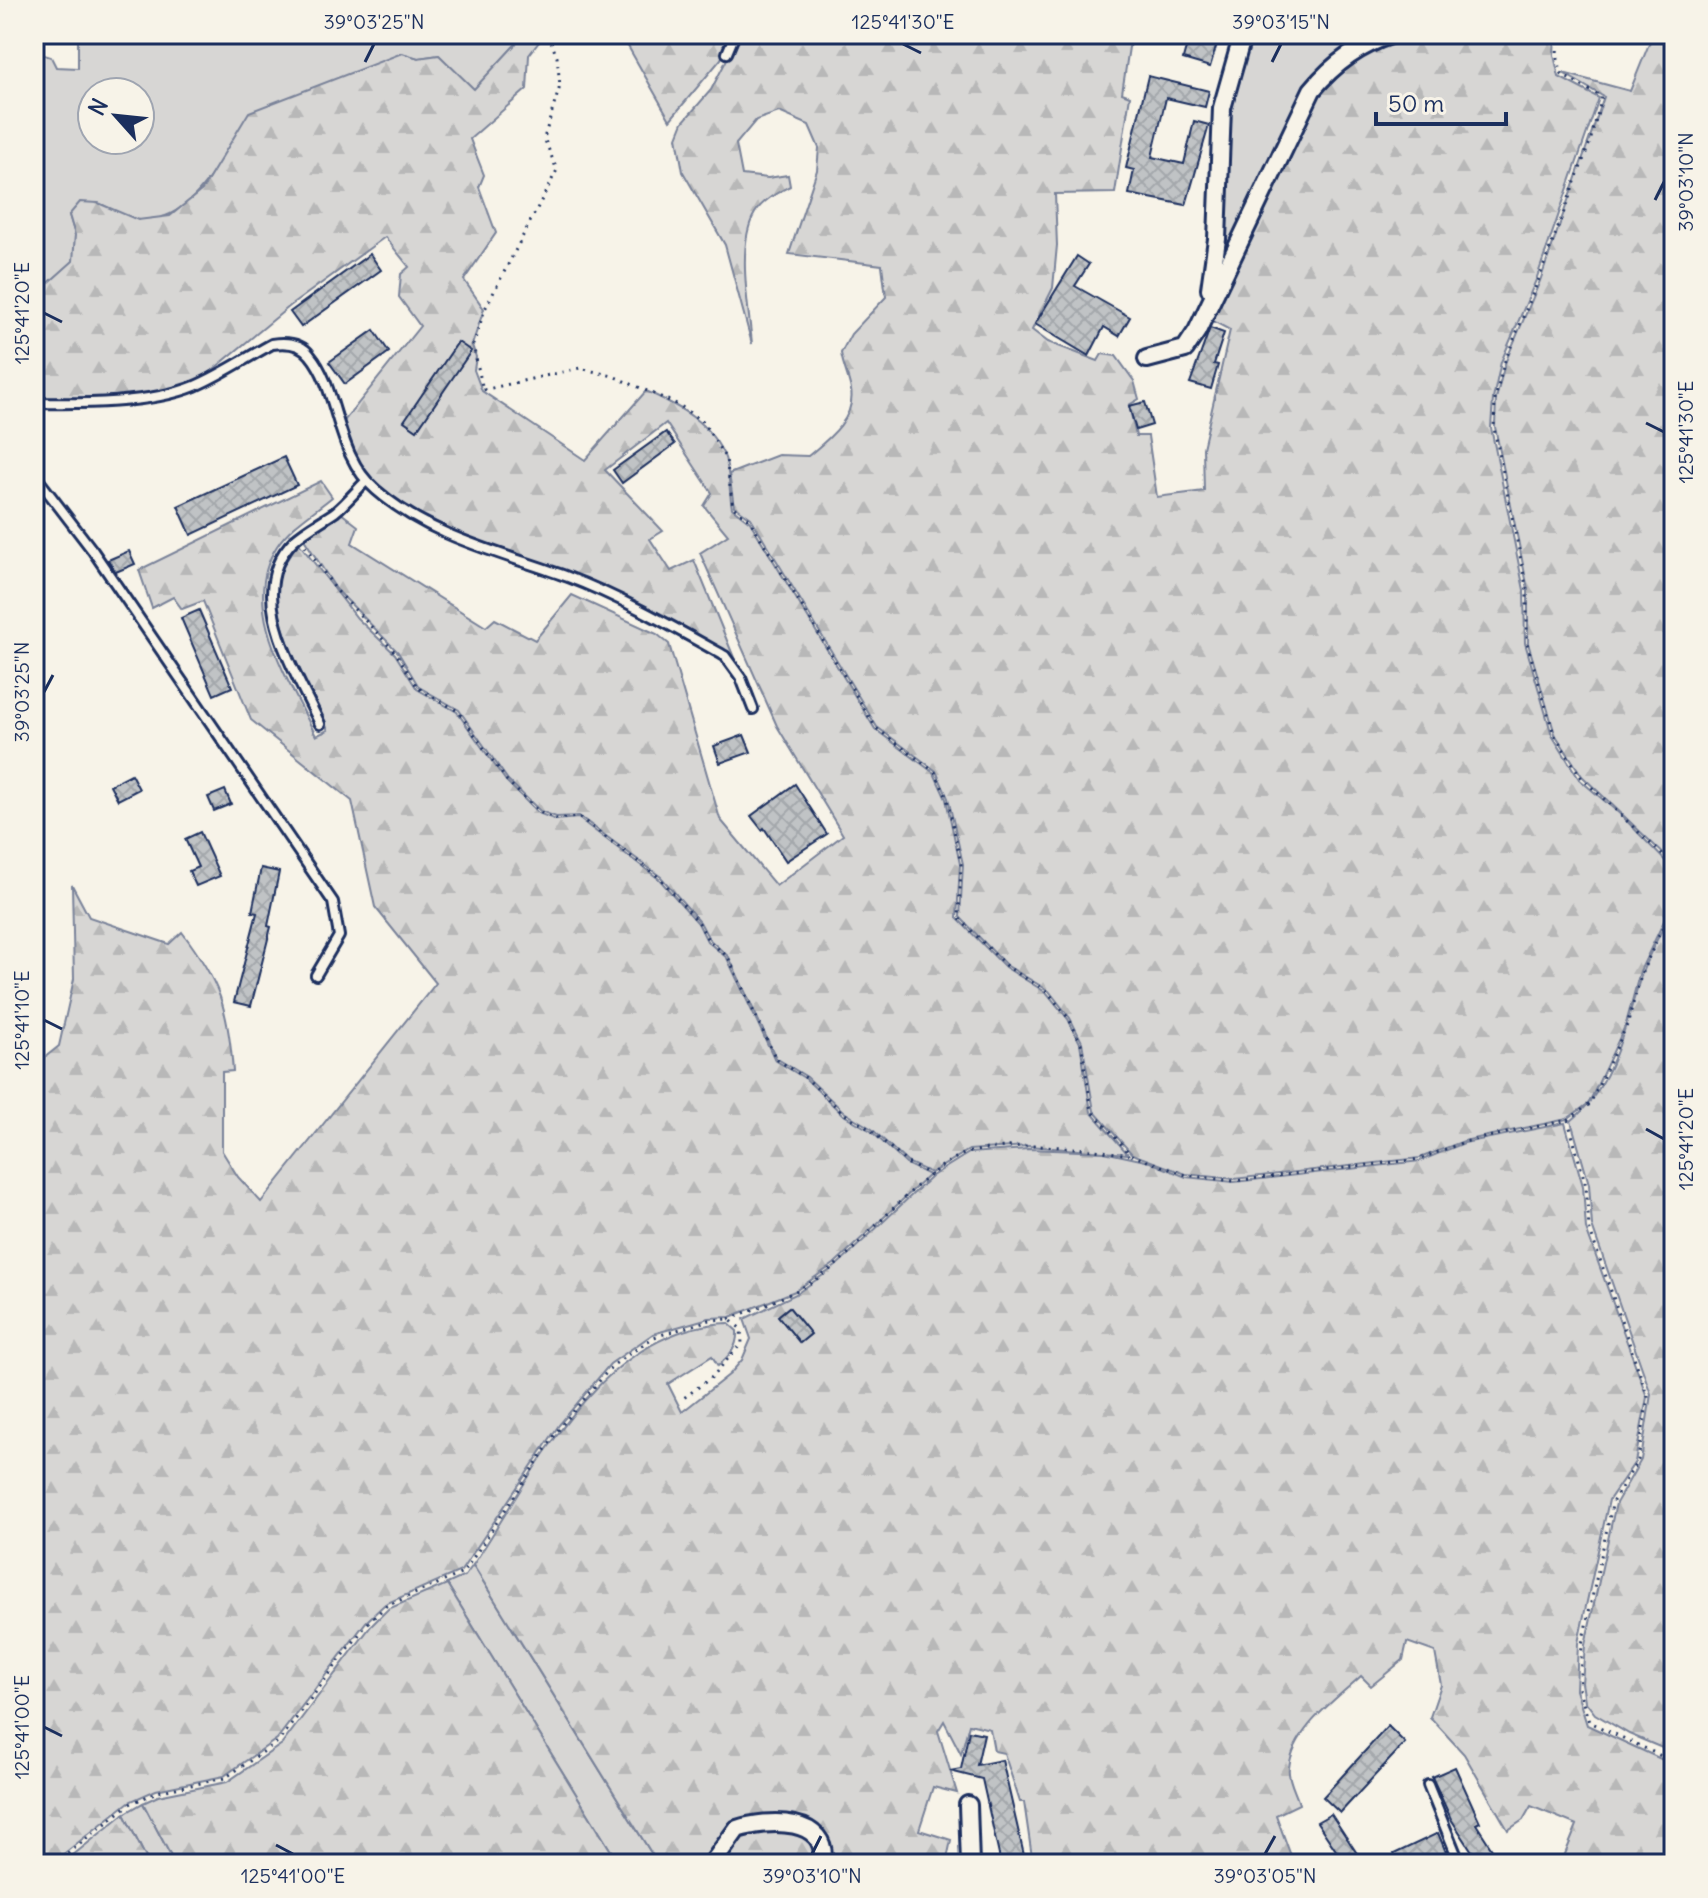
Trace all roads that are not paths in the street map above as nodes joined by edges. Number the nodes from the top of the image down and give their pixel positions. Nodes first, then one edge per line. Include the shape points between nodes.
1 (735, 34) edge
2 (1243, 34) edge
3 (1393, 34) edge
4 (727, 53) dead end
5 (1197, 331) junction
6 (1147, 359) dead end
7 (34, 403) edge
8 (34, 474) edge
9 (366, 481) junction
10 (753, 709) dead end
11 (320, 724) dead end
12 (316, 975) dead end
13 (1428, 1785) dead end
14 (968, 1805) dead end
15 (712, 1864) edge
16 (822, 1864) edge
17 (970, 1864) edge
18 (1460, 1864) edge

1 - 4 lane
2 - 5 street via 1222,108 1213,271
3 - 5 street via 1333,65 1312,90
5 - 6 street via 1185,349
7 - 9 lane via 176,393 272,344 293,344 311,356 353,464
8 - 12 lane via 93,551 333,902 339,936
9 - 10 lane via 396,504 473,546 571,578 725,656
9 - 11 lane via 339,509 297,537 273,573 271,599 279,632
13 - 18 lane
14 - 17 street
15 - 16 street via 737,1829 787,1824 817,1836

